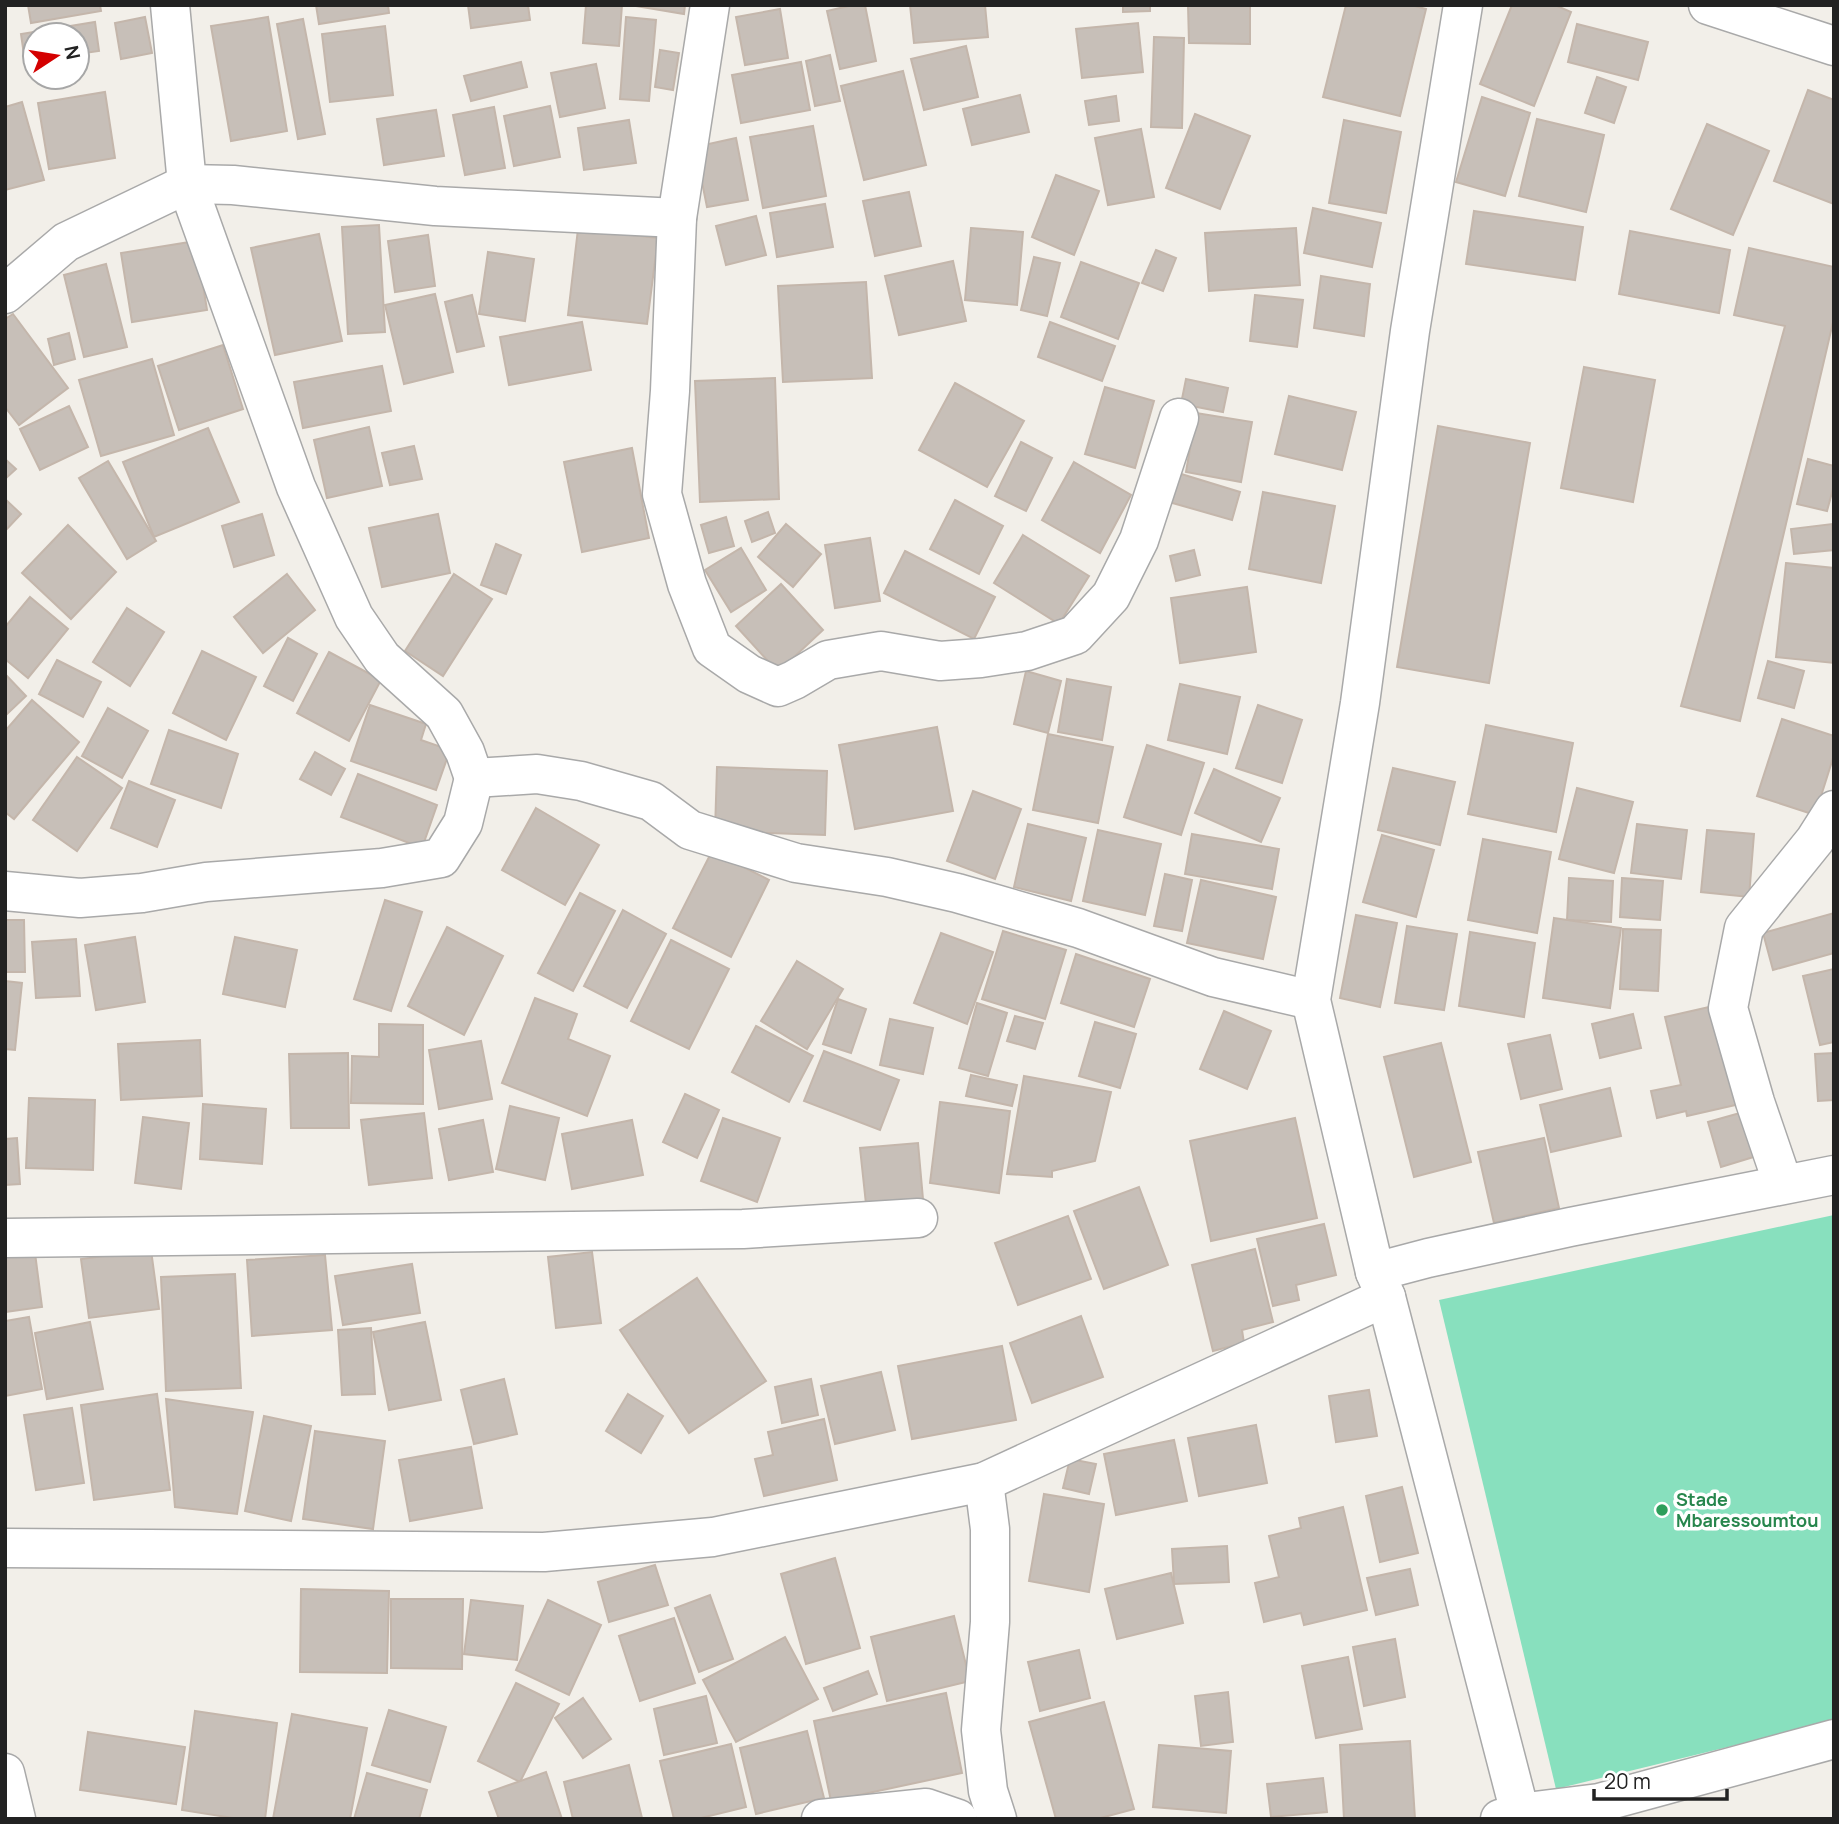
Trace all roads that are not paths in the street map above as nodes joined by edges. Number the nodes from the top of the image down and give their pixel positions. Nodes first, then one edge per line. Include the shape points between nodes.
1 (170, 5) edge
2 (710, 5) edge
3 (1463, 5) edge
4 (1708, 5) edge
5 (1834, 46) edge
6 (187, 184) junction
7 (677, 218) junction
8 (5, 293) edge
9 (1179, 418) dead end
10 (474, 778) junction
11 (1834, 810) edge
12 (5, 891) edge
13 (1311, 1000) junction
14 (1834, 1175) edge
15 (1783, 1184) junction
16 (918, 1218) dead end
17 (5, 1238) edge
18 (1380, 1284) junction
19 (984, 1482) junction
20 (5, 1548) edge
21 (1834, 1739) edge
22 (5, 1773) edge
23 (1510, 1816) edge
24 (16, 1819) edge
25 (821, 1819) edge
26 (957, 1819) edge
27 (997, 1819) edge

1 - 6 street
2 - 7 street
3 - 13 street via 1410,331 1360,703
4 - 5 street
6 - 7 street via 435,206
6 - 8 street via 66,242
6 - 10 street via 296,486 354,617 382,658 444,714
7 - 9 street via 662,494 687,584 712,648 749,674 778,687 828,660 881,651 940,661 981,658 1027,651 1075,635 1111,596 1139,540
10 - 12 street via 463,823 441,858 80,898
10 - 13 street via 537,774 581,781 651,801 690,830 796,863 957,893 1078,928 1213,976
11 - 15 street via 1744,928 1728,1008
13 - 18 street
14 - 15 street
15 - 18 street via 1516,1239
16 - 17 street via 743,1230
18 - 19 street
18 - 23 street
19 - 20 street via 713,1537 544,1552
19 - 27 street via 990,1529 990,1622 981,1730 988,1791
21 - 23 street via 1599,1804
22 - 24 street
25 - 26 street via 926,1808

